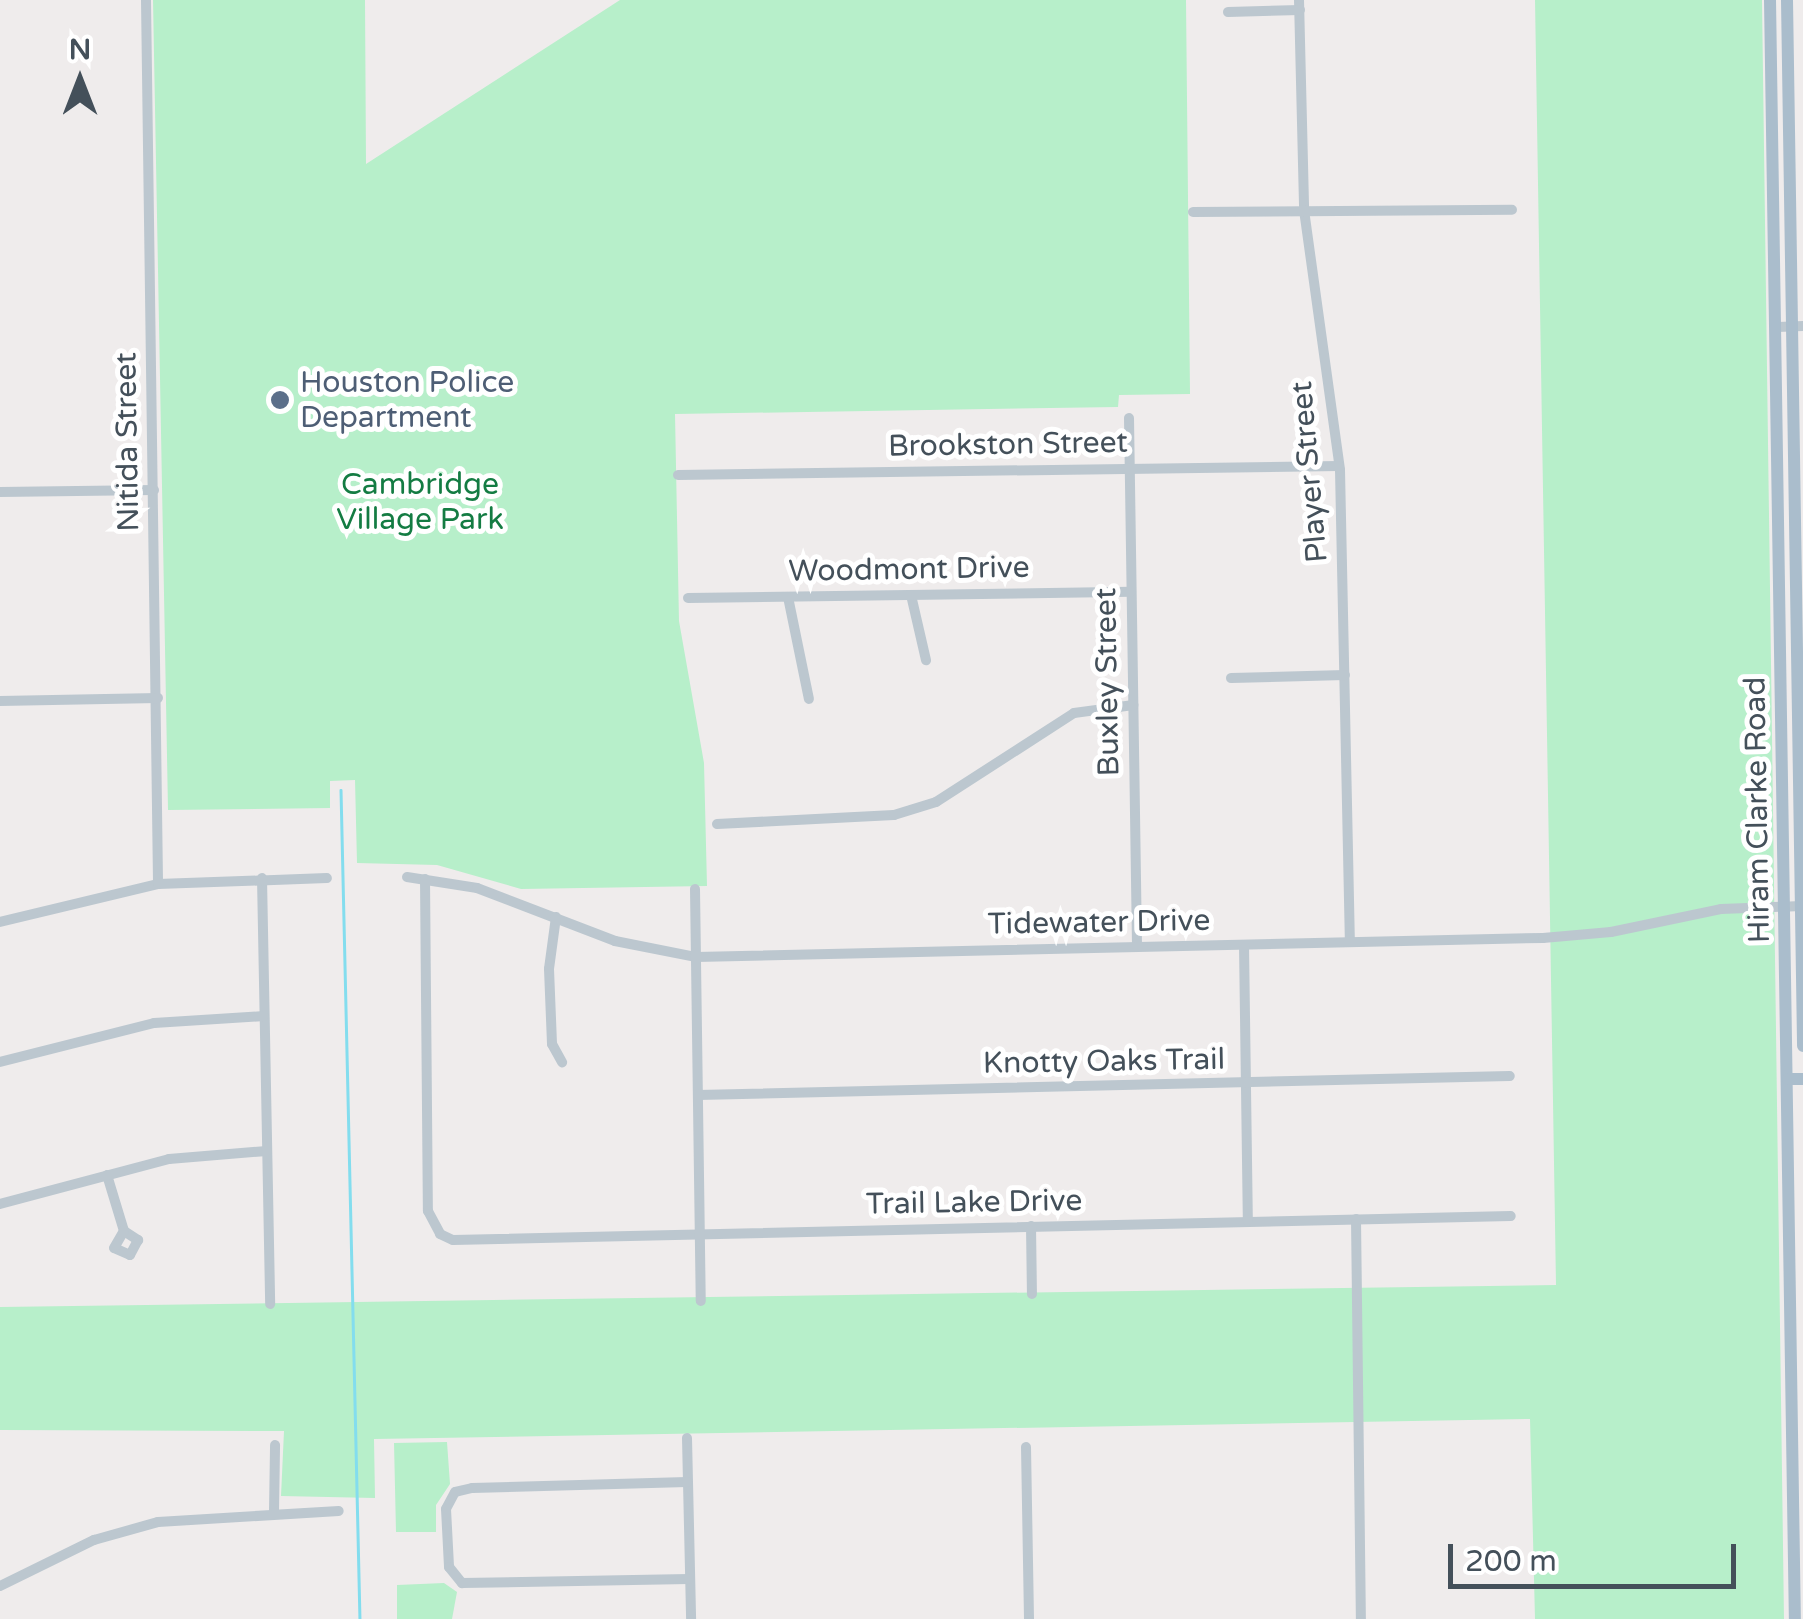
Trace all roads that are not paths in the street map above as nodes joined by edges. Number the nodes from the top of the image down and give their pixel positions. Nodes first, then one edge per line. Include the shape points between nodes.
1 (146, 0) edge
2 (1770, 0) edge
3 (1787, 0) edge
4 (1299, 5) edge
5 (1228, 12) dead end
6 (1771, 41) junction
7 (1788, 41) junction
8 (1773, 164) junction
9 (1790, 165) junction
10 (1304, 210) junction
11 (1512, 210) dead end
12 (1192, 212) dead end
13 (1797, 326) edge
14 (1776, 327) junction
15 (1128, 418) dead end
16 (1339, 466) junction
17 (1129, 468) junction
18 (678, 474) dead end
19 (1791, 481) edge
20 (154, 490) junction
21 (0, 492) edge
22 (1131, 592) junction
23 (912, 595) junction
24 (788, 597) junction
25 (688, 598) dead end
26 (1781, 659) junction
27 (1796, 659) junction
28 (926, 660) dead end
29 (1345, 675) junction
30 (1231, 678) dead end
31 (158, 698) junction
32 (809, 699) dead end
33 (0, 701) edge
34 (1133, 705) junction
35 (717, 824) dead end
36 (1801, 840) edge
37 (1784, 841) junction
38 (407, 877) dead end
39 (262, 878) junction
40 (327, 878) dead end
41 (426, 879) junction
42 (158, 884) junction
43 (695, 890) dead end
44 (1801, 906) edge
45 (1785, 907) junction
46 (556, 917) junction
47 (0, 922) edge
48 (1350, 941) junction
49 (1244, 944) junction
50 (1137, 946) junction
51 (696, 958) junction
52 (264, 1016) junction
53 (1803, 1046) edge
54 (0, 1062) edge
55 (562, 1062) dead end
56 (1510, 1076) dead end
57 (1788, 1079) junction
58 (1803, 1079) edge
59 (1246, 1084) junction
60 (698, 1095) junction
61 (267, 1151) junction
62 (107, 1175) junction
63 (0, 1204) edge
64 (1511, 1216) dead end
65 (1356, 1219) junction
66 (1248, 1221) junction
67 (1031, 1226) junction
68 (124, 1230) dead end
69 (700, 1234) junction
70 (1796, 1256) edge
71 (1032, 1294) dead end
72 (701, 1301) dead end
73 (270, 1304) dead end
74 (1798, 1426) edge
75 (686, 1438) dead end
76 (275, 1444) dead end
77 (1026, 1447) dead end
78 (687, 1482) junction
79 (274, 1512) junction
80 (340, 1512) dead end
81 (1799, 1568) edge
82 (690, 1579) junction
83 (0, 1586) edge
84 (690, 1619) edge
85 (1029, 1619) edge
86 (1361, 1619) edge
87 (1795, 1619) edge

1 - 20 street, Nitida Street
2 - 6 main road, Hiram Clarke Road
3 - 7 main road, Hiram Clarke Road
4 - 5 street
4 - 10 street, Player Street
6 - 7 main road
6 - 8 main road, Hiram Clarke Road
7 - 9 main road, Hiram Clarke Road
8 - 9 main road
8 - 14 main road, Hiram Clarke Road
9 - 13 main road, Hiram Clarke Road
10 - 11 street
10 - 12 street
10 - 16 street, Player Street
13 - 14 street
13 - 19 main road, Hiram Clarke Road
14 - 19 main road, Hiram Clarke Road
15 - 17 street, Buxley Street
16 - 17 street, Brookston Street
16 - 29 street, Player Street
17 - 18 street, Brookston Street
17 - 22 street, Buxley Street
19 - 26 main road, Hiram Clarke Road
19 - 27 main road, Hiram Clarke Road
20 - 21 street
20 - 31 street, Nitida Street
22 - 23 street, Woodmont Drive
22 - 34 street, Buxley Street
23 - 24 street, Woodmont Drive
23 - 28 street
24 - 25 street, Woodmont Drive
24 - 32 street
26 - 27 main road
26 - 37 main road, Hiram Clarke Road
27 - 36 main road, Hiram Clarke Road
29 - 30 street
29 - 48 street, Player Street
31 - 33 street
31 - 42 street, Nitida Street
34 - 35 street via 1074,713 936,802 894,815
34 - 50 street, Buxley Street
36 - 37 street
36 - 44 main road, Hiram Clarke Road
37 - 45 main road, Hiram Clarke Road
38 - 41 street, Tidewater Drive
39 - 40 street
39 - 42 street
39 - 52 street
41 - 46 street, Tidewater Drive via 477,888
41 - 69 street, Trail Lake Drive via 428,1211 440,1234 453,1240
42 - 47 street
43 - 51 street
44 - 45 street, Tidewater Drive
44 - 53 main road, Hiram Clarke Road
45 - 48 street, Tidewater Drive via 1721,909 1543,938
45 - 57 main road, Hiram Clarke Road
46 - 51 street, Tidewater Drive via 616,941
46 - 55 street via 549,969 552,1044
48 - 49 street, Tidewater Drive
49 - 50 street, Tidewater Drive
49 - 59 street
50 - 51 street, Tidewater Drive
51 - 60 street
52 - 54 street via 154,1023
52 - 61 street
56 - 59 street, Knotty Oaks Trail
57 - 58 main road
57 - 70 main road, Hiram Clarke Road
59 - 60 street, Knotty Oaks Trail
59 - 66 street
60 - 69 street
61 - 62 street via 216,1151
61 - 73 street
62 - 63 street
62 - 68 street
64 - 65 street, Trail Lake Drive
65 - 66 street, Trail Lake Drive
65 - 86 street
66 - 67 street, Trail Lake Drive
67 - 69 street, Trail Lake Drive
67 - 71 street
69 - 72 street
70 - 74 main road, Hiram Clarke Road
74 - 81 main road, Hiram Clarke Road
75 - 78 street
76 - 79 street
77 - 85 street
78 - 82 street
78 - 82 street via 459,1490 446,1509 448,1562 457,1580
79 - 80 street
79 - 83 street via 158,1522 94,1540
81 - 87 main road, Hiram Clarke Road
82 - 84 street

